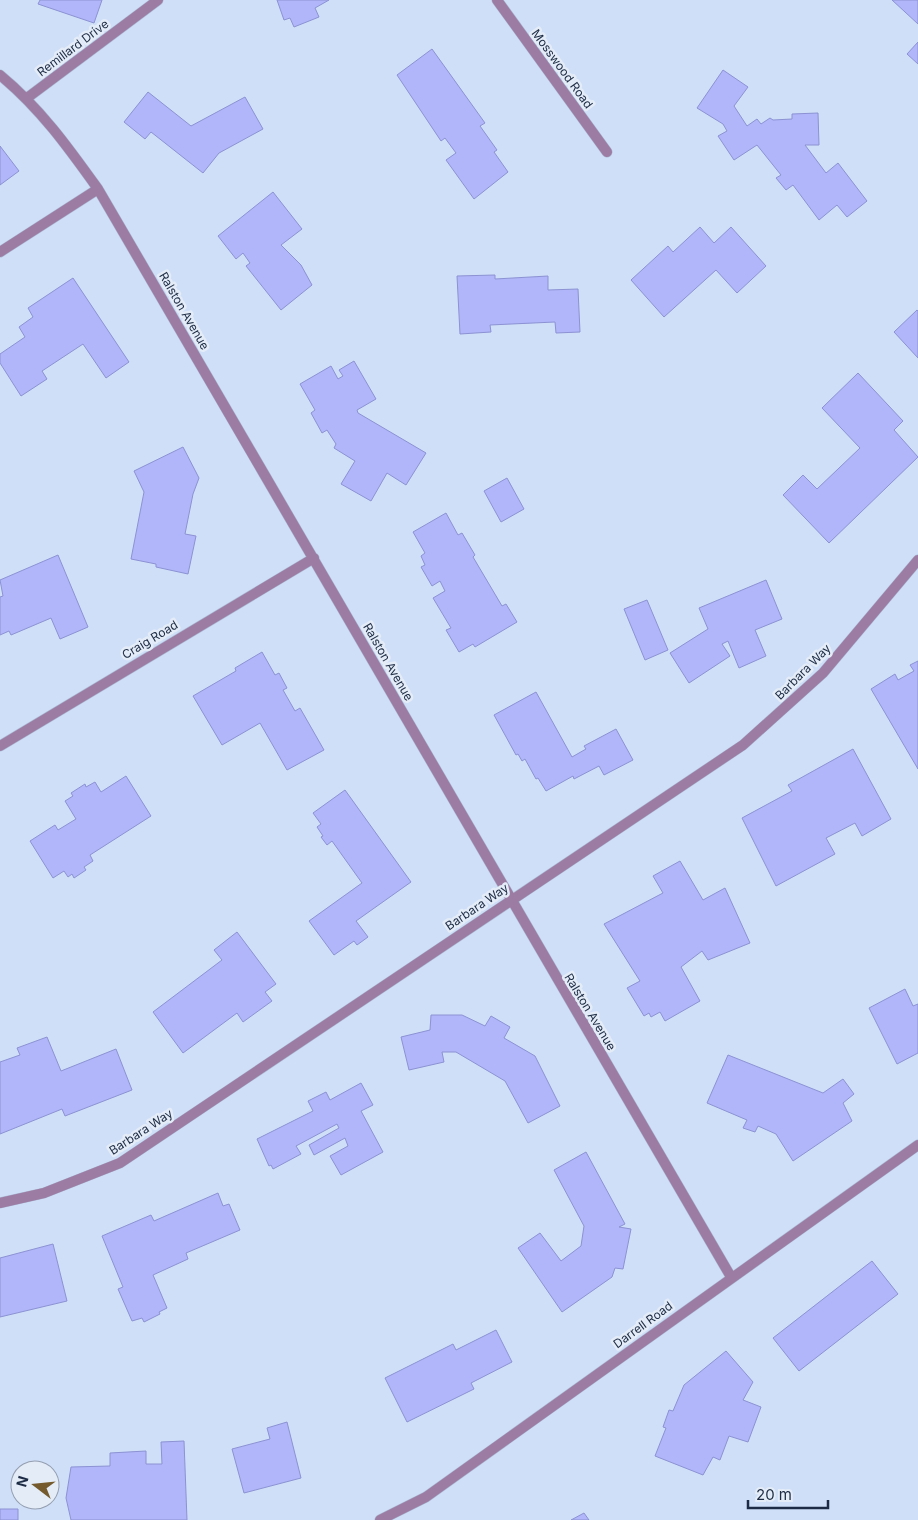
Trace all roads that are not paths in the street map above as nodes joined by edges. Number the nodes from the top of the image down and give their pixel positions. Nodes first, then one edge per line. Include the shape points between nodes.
1 (158, 0) edge
2 (497, 0) edge
3 (0, 75) edge
4 (27, 98) junction
5 (607, 152) dead end
6 (98, 189) junction
7 (0, 252) edge
8 (314, 558) junction
9 (918, 560) edge
10 (0, 746) edge
11 (509, 900) junction
12 (918, 1145) edge
13 (0, 1204) edge
14 (731, 1277) junction
15 (380, 1520) edge

1 - 4 street, Remillard Drive
2 - 5 street, Mosswood Road
3 - 4 street, Ralston Avenue
4 - 6 street, Ralston Avenue via 62,138
6 - 7 street
6 - 8 street, Ralston Avenue
8 - 10 street, Craig Road
8 - 11 street, Ralston Avenue
9 - 11 street, Barbara Way via 823,673 744,745
11 - 13 street, Barbara Way via 120,1163 44,1192
11 - 14 street, Ralston Avenue
12 - 14 street, Darrell Road
14 - 15 street, Darrell Road via 426,1497

